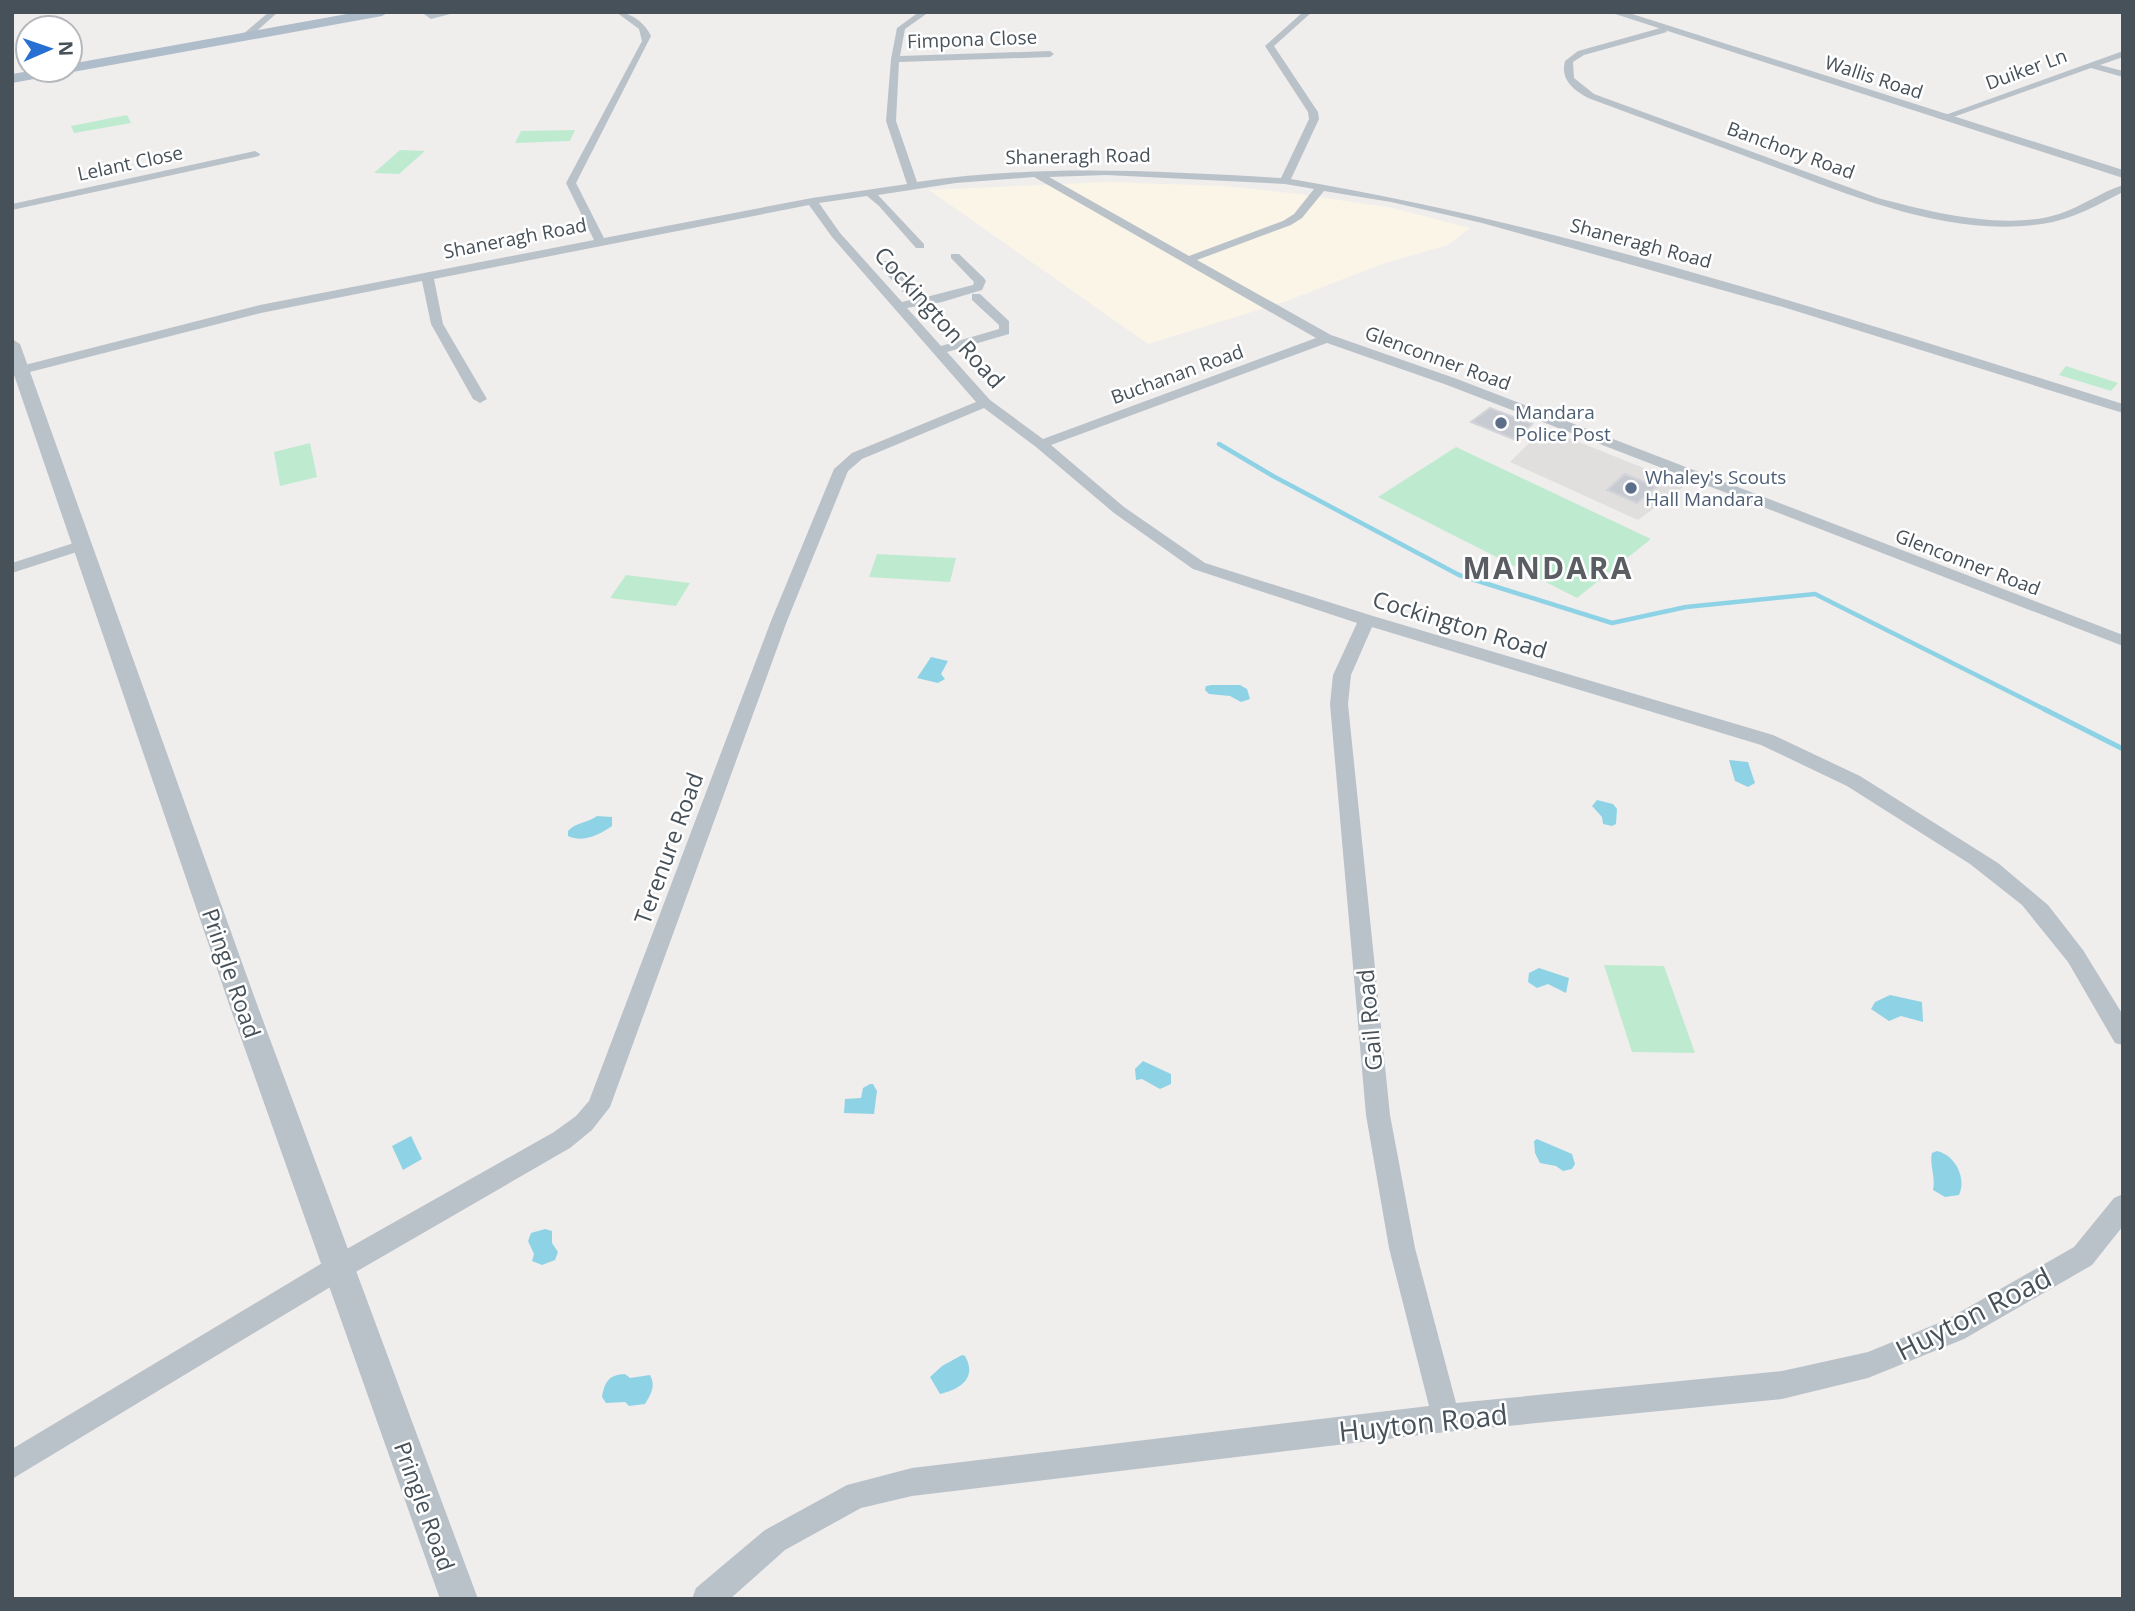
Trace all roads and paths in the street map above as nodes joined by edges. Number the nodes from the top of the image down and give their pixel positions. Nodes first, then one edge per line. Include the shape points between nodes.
1 (274, 12) edge
2 (382, 12) edge
3 (425, 12) edge
4 (454, 12) edge
5 (620, 12) edge
6 (925, 12) edge
7 (1308, 12) edge
8 (1614, 12) edge
9 (1664, 30) junction
10 (245, 37) junction
11 (1050, 54) dead end
12 (2123, 54) edge
13 (895, 58) junction
14 (2090, 65) junction
15 (84, 66) edge
16 (2123, 74) edge
17 (1942, 118) junction
18 (256, 154) dead end
19 (1036, 174) junction
20 (2123, 174) edge
21 (1285, 181) junction
22 (912, 184) junction
23 (1321, 187) junction
24 (2123, 188) edge
25 (868, 192) junction
26 (812, 201) junction
27 (12, 207) edge
28 (600, 241) junction
29 (920, 246) dead end
30 (955, 256) dead end
31 (1188, 260) junction
32 (884, 264) dead end
33 (427, 275) junction
34 (976, 297) dead end
35 (919, 302) junction
36 (898, 306) junction
37 (1325, 338) junction
38 (12, 344) edge
39 (938, 351) junction
40 (22, 370) junction
41 (480, 399) dead end
42 (985, 403) junction
43 (2123, 409) edge
44 (1041, 444) junction
45 (83, 545) junction
46 (12, 568) edge
47 (1367, 620) junction
48 (2123, 641) edge
49 (2123, 1036) edge
50 (2123, 1206) edge
51 (338, 1268) junction
52 (1446, 1418) junction
53 (12, 1465) edge
54 (459, 1599) edge
55 (707, 1599) edge

1 - 10 street
2 - 10 main road
3 - 4 street via 432,16
5 - 28 street via 643,29 646,41 571,183
6 - 13 street via 901,28
7 - 21 street via 1269,46 1314,118
8 - 9 street, Wallis Road
9 - 17 street, Wallis Road
9 - 24 street, Banchory Road via 1573,57 1567,68 1573,83 1591,96 1918,213 1963,220 2054,219
10 - 15 main road
11 - 13 street, Fimpona Close
12 - 14 street, Duiker Ln
13 - 22 street via 891,121
14 - 16 street
14 - 17 street, Duiker Ln
17 - 20 street, Wallis Road
18 - 27 street, Lelant Close
19 - 21 street, Shaneragh Road via 1148,173
19 - 22 street, Shaneragh Road
19 - 31 street, Glenconner Road
21 - 23 street, Shaneragh Road
22 - 25 street, Shaneragh Road
23 - 31 street via 1287,223
23 - 43 street, Shaneragh Road via 1484,220 1616,255
25 - 26 street, Shaneragh Road
25 - 29 street
26 - 28 street, Shaneragh Road
26 - 36 street, Cockington Road
28 - 33 street, Shaneragh Road
30 - 35 street via 979,281 978,287
31 - 37 street, Glenconner Road
32 - 35 street
33 - 40 street, Shaneragh Road via 181,327
33 - 41 street via 437,324
34 - 39 street via 1005,324 1005,331
35 - 36 street
36 - 39 street, Cockington Road
37 - 44 street, Buchanan Road
37 - 48 street, Glenconner Road via 1452,382
38 - 40 street, Pringle Road
39 - 42 street, Cockington Road
40 - 45 street, Pringle Road
42 - 44 street, Cockington Road
42 - 51 street, Terenure Road via 857,456 841,469 779,621 598,1107 562,1140
44 - 47 street, Cockington Road via 1119,510 1199,566
45 - 46 street
45 - 51 street, Pringle Road
47 - 49 street, Cockington Road via 1767,740 1847,775 1980,860 2040,909 2073,950
47 - 52 street, Gail Road via 1342,675 1339,704 1378,1115 1402,1248
50 - 52 street, Huyton Road via 2083,1255 1955,1330 1868,1365 1782,1385
51 - 53 street, Terenure Road
51 - 54 street, Pringle Road
52 - 55 street, Huyton Road via 912,1482 857,1495 775,1539

